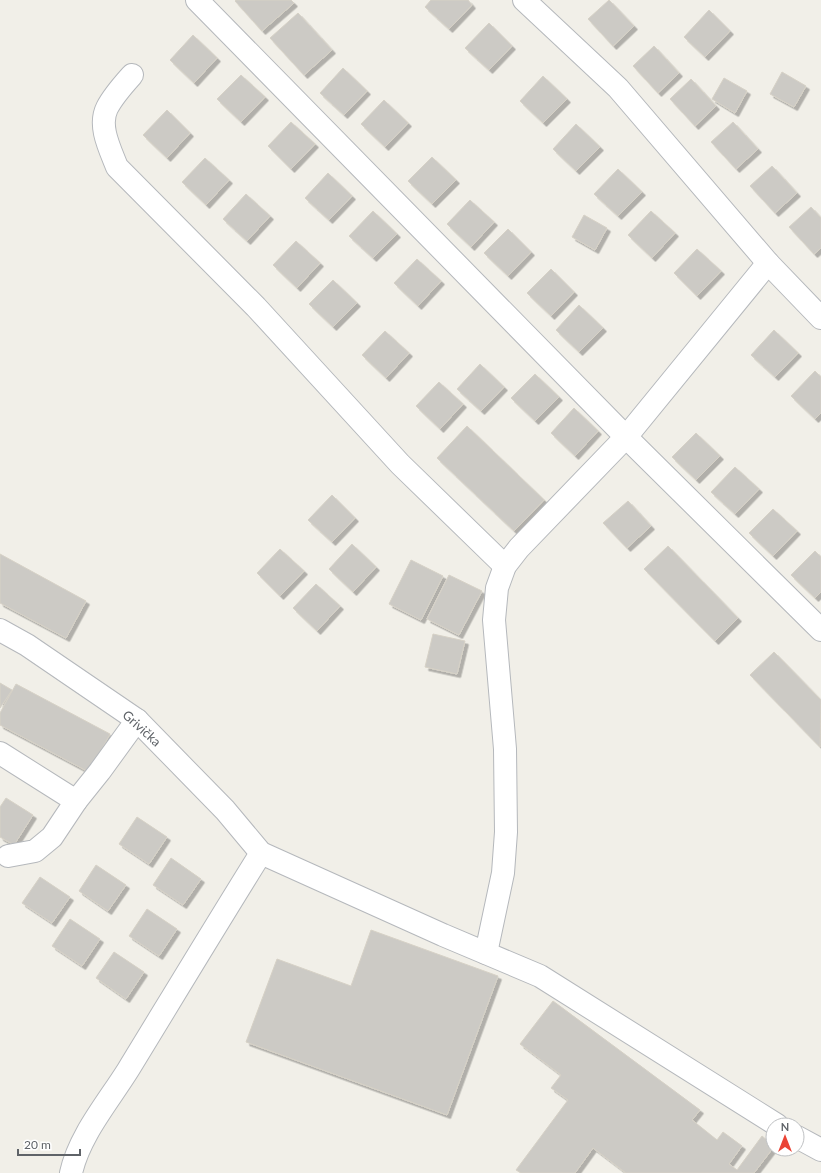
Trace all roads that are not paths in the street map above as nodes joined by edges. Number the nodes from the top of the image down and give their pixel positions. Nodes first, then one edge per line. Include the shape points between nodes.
1 (197, 0) edge
2 (524, 0) edge
3 (132, 75) dead end
4 (768, 264) junction
5 (821, 318) edge
6 (626, 436) junction
7 (505, 566) junction
8 (0, 630) edge
9 (821, 630) edge
10 (137, 720) junction
11 (0, 753) edge
12 (76, 801) junction
13 (261, 853) junction
14 (8, 856) dead end
15 (486, 953) junction
16 (765, 1117) edge
17 (805, 1141) edge
18 (821, 1150) edge
19 (71, 1173) edge

1 - 6 street
2 - 4 street via 618,88
3 - 7 street via 107,109 104,128 118,167 256,307 400,464
4 - 5 street
4 - 6 street
6 - 7 street via 519,548
6 - 9 street
7 - 15 street via 497,588 494,620 505,749 506,832 503,873
8 - 10 street, Grivička via 27,645
10 - 12 street
10 - 13 street, Grivička via 225,810
11 - 12 street
12 - 14 street via 52,837 35,851
13 - 15 street
13 - 19 street via 88,1131
15 - 16 street via 540,976
17 - 18 street

